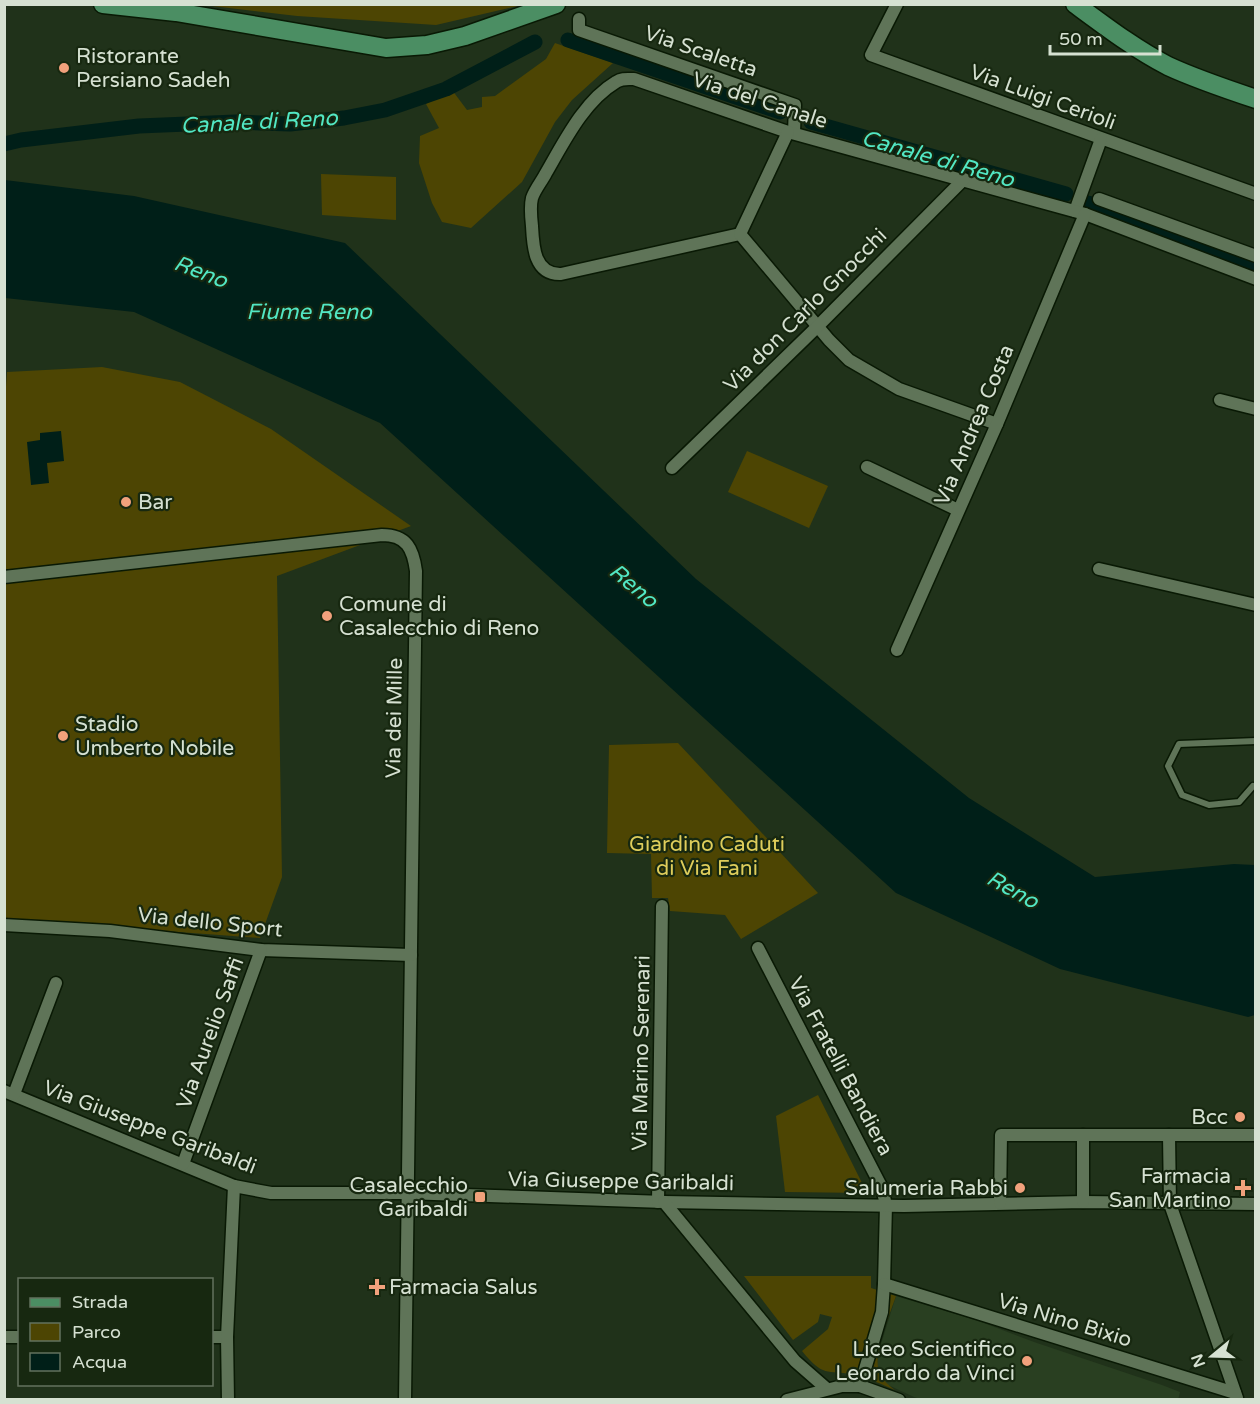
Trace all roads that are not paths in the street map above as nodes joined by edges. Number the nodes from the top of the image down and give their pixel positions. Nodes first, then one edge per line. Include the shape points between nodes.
1 (103, 4) edge
2 (556, 4) edge
3 (897, 4) edge
4 (1075, 4) edge
5 (579, 19) dead end
6 (1256, 99) edge
7 (791, 132) junction
8 (1101, 139) junction
9 (964, 179) junction
10 (1256, 194) edge
11 (1099, 199) dead end
12 (1080, 212) junction
13 (740, 234) junction
14 (1256, 256) edge
15 (1256, 279) edge
16 (818, 326) junction
17 (1220, 400) dead end
18 (1256, 409) edge
19 (997, 424) junction
20 (867, 467) dead end
21 (672, 468) dead end
22 (958, 510) junction
23 (1099, 569) dead end
24 (4, 577) edge
25 (1256, 605) edge
26 (897, 650) dead end
27 (1256, 741) edge
28 (1253, 786) dead end
29 (662, 906) dead end
30 (4, 926) edge
31 (758, 948) dead end
32 (261, 950) junction
33 (411, 955) junction
34 (56, 983) dead end
35 (9, 1092) edge
36 (1083, 1135) junction
37 (1169, 1135) junction
38 (1256, 1135) edge
39 (183, 1164) junction
40 (234, 1186) junction
41 (406, 1193) junction
42 (661, 1202) junction
43 (1083, 1202) junction
44 (1000, 1203) junction
45 (1170, 1203) junction
46 (1256, 1204) edge
47 (885, 1205) junction
48 (884, 1284) junction
49 (213, 1337) edge
50 (227, 1337) junction
51 (860, 1386) junction
52 (827, 1389) junction
53 (1236, 1396) edge
54 (894, 1398) edge
55 (228, 1400) edge
56 (405, 1400) edge
57 (787, 1400) edge

1 - 2 main road via 176,12 386,48 427,45 465,36
3 - 8 street, Via Luigi Cerioli via 871,55
4 - 6 main road via 1166,64
5 - 7 street, Via Scaletta via 579,30 795,105
7 - 9 street, Via del Canale
7 - 13 street
7 - 13 street, Via del Canale via 634,79 618,80 586,109 532,197 535,256 553,275
8 - 10 street, Via Luigi Cerioli
8 - 12 street, Via Andrea Costa
9 - 12 street, Via del Canale
9 - 16 street, Via don Carlo Gnocchi
11 - 14 street
12 - 15 street, Via del Canale
12 - 19 street, Via Andrea Costa
13 - 16 street
16 - 19 street via 849,360 899,389
16 - 21 street, Via don Carlo Gnocchi
17 - 18 street
19 - 22 street, Via Andrea Costa
20 - 22 street
22 - 26 street, Via Andrea Costa
23 - 25 street
24 - 33 street, Via dei Mille via 382,535 400,538 414,555 416,571
27 - 28 lane via 1179,744 1168,766 1182,795 1209,805 1239,802
29 - 42 street, Via Marino Serenari
30 - 32 street, Via dello Sport via 110,931
31 - 47 street, Via Fratelli Bandiera via 874,1171
32 - 33 street, Via dello Sport
32 - 39 street, Via Aurelio Saffi
33 - 41 street, Via dei Mille
34 - 35 street
35 - 39 street, Via Giuseppe Garibaldi
36 - 37 street
36 - 43 street
36 - 44 street via 1001,1135
37 - 38 street
37 - 45 street, Via Nino Bixio
39 - 40 street, Via Giuseppe Garibaldi
40 - 41 street, Via Giuseppe Garibaldi via 271,1193
40 - 50 street
41 - 42 street, Via Giuseppe Garibaldi
41 - 56 street, Via dei Mille
42 - 47 street, Via Giuseppe Garibaldi
42 - 52 street via 795,1361
43 - 44 street, Via Giuseppe Garibaldi
43 - 45 street, Via Giuseppe Garibaldi
44 - 47 street, Via Giuseppe Garibaldi
45 - 46 street, Via Giuseppe Garibaldi
45 - 53 street, Via Nino Bixio
47 - 48 street, Via Fratelli Bandiera
48 - 51 street, Via Fratelli Bandiera via 882,1312
48 - 53 street, Via Nino Bixio
49 - 50 street
50 - 55 street
51 - 52 street
51 - 54 street
52 - 57 street

